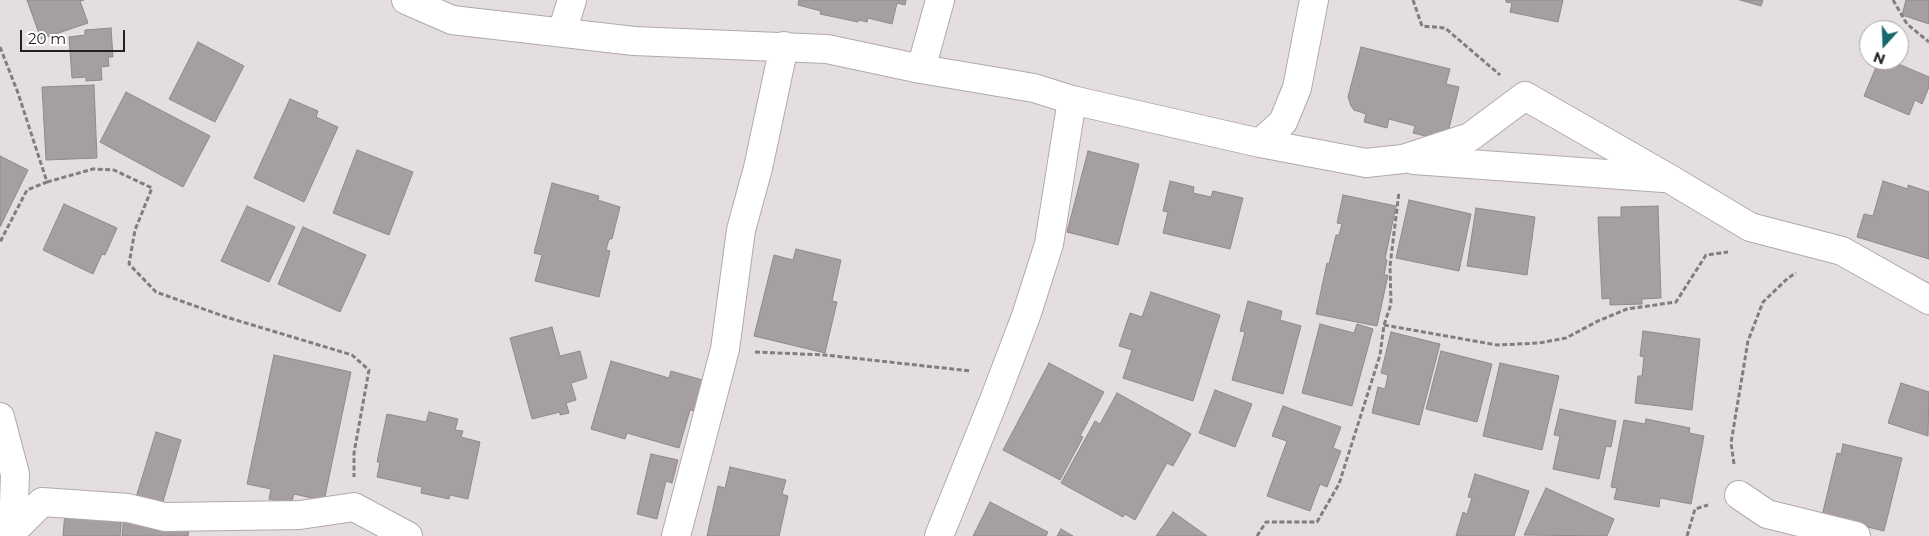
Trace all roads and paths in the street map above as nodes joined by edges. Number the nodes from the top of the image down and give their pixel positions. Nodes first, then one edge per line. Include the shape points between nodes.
1 (406, 0) edge
2 (572, 0) edge
3 (940, 0) edge
4 (1314, 0) edge
5 (1413, 0) edge
6 (1892, 0) edge
7 (562, 32) junction
8 (1929, 42) edge
9 (784, 46) junction
10 (0, 48) edge
11 (921, 69) junction
12 (1526, 96) junction
13 (1072, 100) junction
14 (1260, 143) junction
15 (1403, 159) junction
16 (1670, 179) junction
17 (46, 182) junction
18 (0, 242) edge
19 (1842, 251) junction
20 (1731, 252) dead end
21 (1929, 300) edge
22 (1384, 325) junction
23 (725, 349) junction
24 (1004, 375) junction
25 (0, 417) edge
26 (1739, 495) junction
27 (354, 506) junction
28 (13, 533) edge
29 (408, 536) edge
30 (676, 536) edge
31 (939, 536) edge
32 (1257, 536) edge
33 (1687, 536) edge
34 (1856, 536) edge

1 - 7 street via 452,20
2 - 7 street
3 - 11 street
4 - 14 street via 1297,88 1283,122
5 - 12 path via 1422,26 1446,28
6 - 8 path via 1906,24
7 - 9 street via 634,41
9 - 11 street via 827,49
9 - 23 street via 741,230
10 - 17 path
11 - 13 street via 1034,88
12 - 15 street via 1470,137
12 - 16 street
13 - 14 street
13 - 24 street via 1049,244
14 - 15 street via 1366,163
15 - 16 street
15 - 22 path via 1390,266 1391,304
16 - 19 street via 1750,227
17 - 18 path via 27,190
17 - 27 path via 93,169 114,170 152,188 135,230 129,264 156,292 352,355 369,370 354,453
19 - 21 street
19 - 26 path via 1814,262 1788,278 1763,302 1748,341 1731,443
20 - 22 path via 1706,256 1676,302 1627,308 1566,338 1497,346
22 - 32 path via 1380,356 1339,484 1317,522 1266,522
23 - 24 path via 825,355
23 - 30 street
24 - 31 street
25 - 28 street via 15,474
26 - 33 path via 1695,509
26 - 34 street via 1767,514
27 - 28 street via 300,515 165,517 128,508 42,502
27 - 29 street

